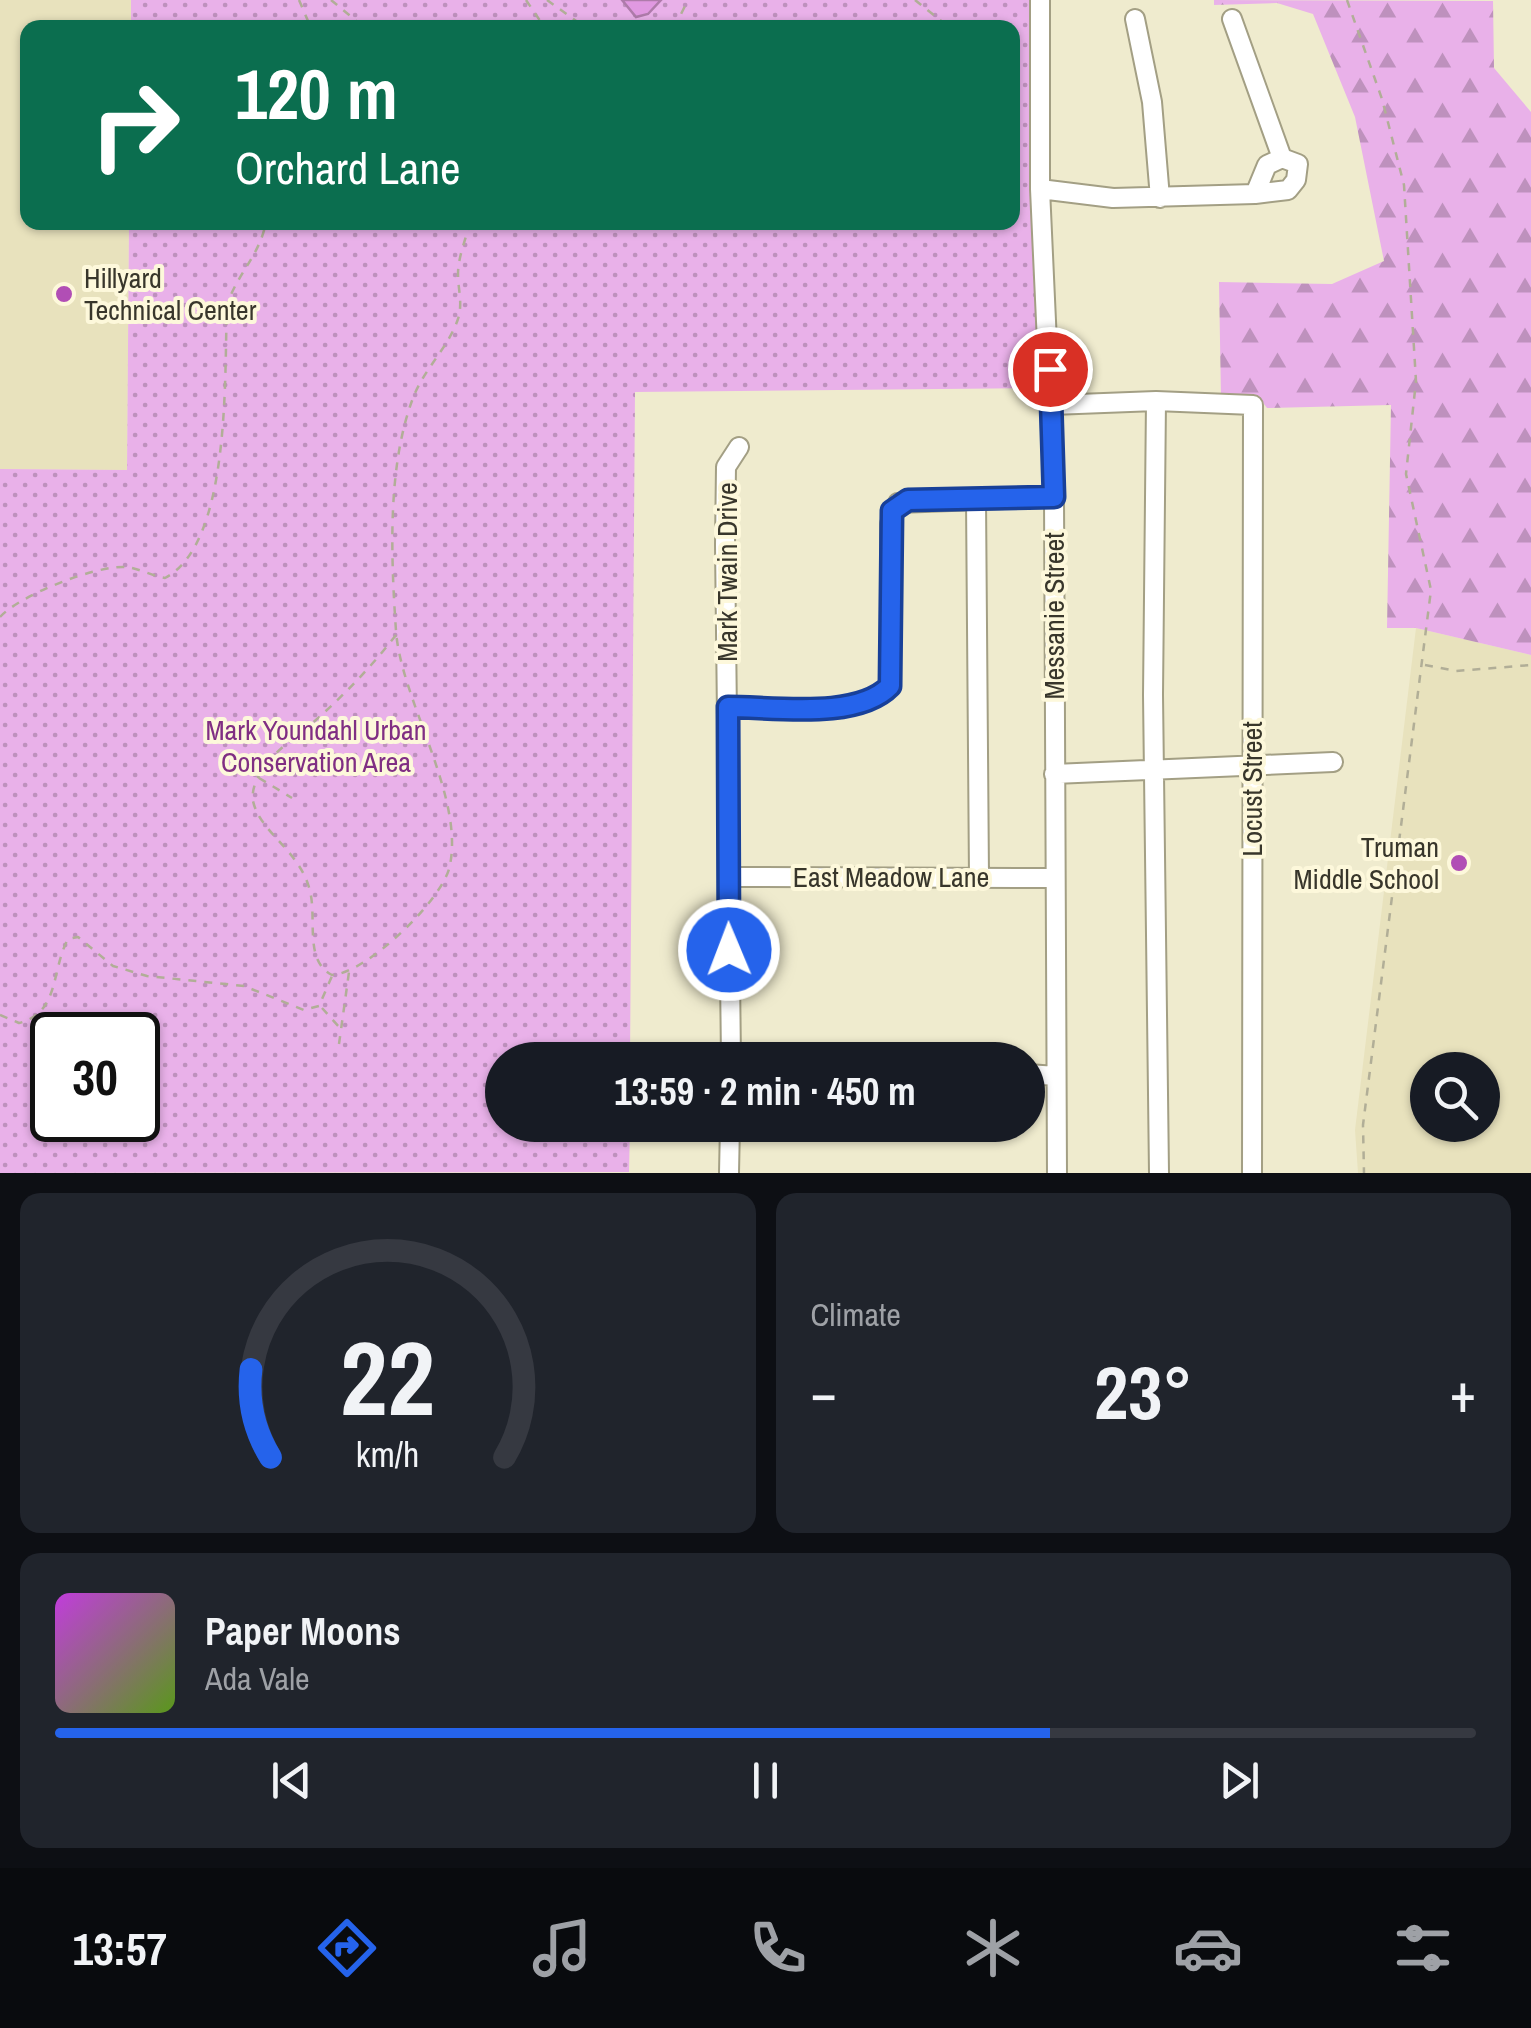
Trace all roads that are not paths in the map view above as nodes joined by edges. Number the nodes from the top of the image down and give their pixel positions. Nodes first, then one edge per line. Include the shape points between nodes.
1 (1040, 0) edge
2 (1232, 19) dead end
3 (1135, 20) dead end
4 (1282, 158) junction
5 (1040, 189) junction
6 (1255, 194) junction
7 (1160, 198) junction
8 (1156, 401) junction
9 (1052, 405) junction
10 (739, 448) dead end
11 (1054, 497) junction
12 (976, 500) junction
13 (728, 707) junction
14 (1333, 762) dead end
15 (1252, 766) junction
16 (1155, 768) junction
17 (1054, 774) junction
18 (728, 877) junction
19 (979, 878) junction
20 (1055, 878) junction
21 (731, 1042) edge
22 (1045, 1075) edge
23 (1056, 1076) junction
24 (730, 1142) edge
25 (729, 1173) edge
26 (1057, 1173) edge
27 (1159, 1173) edge
28 (1252, 1173) edge

1 - 5 street, Messanie Street
2 - 4 street
3 - 7 street via 1152,102
4 - 6 street via 1266,164
4 - 6 street via 1298,164 1296,180 1288,190
5 - 7 street
5 - 9 street, Messanie Street
6 - 7 street
8 - 9 street
8 - 15 street, Locust Street via 1254,405
8 - 16 street
9 - 11 street, Messanie Street
10 - 13 street, Mark Twain Drive via 726,467
11 - 12 street
11 - 17 street, Messanie Street
12 - 13 street via 908,500 892,511 890,686 877,700
12 - 19 street
13 - 18 street, Mark Twain Drive
14 - 15 street
15 - 16 street
15 - 28 street, Locust Street
16 - 17 street
16 - 27 street
17 - 20 street, Messanie Street
18 - 19 street, East Meadow Lane
18 - 21 street, Mark Twain Drive
19 - 20 street, East Meadow Lane
20 - 23 street, Messanie Street
22 - 23 street
23 - 26 street, Messanie Street
24 - 25 street

